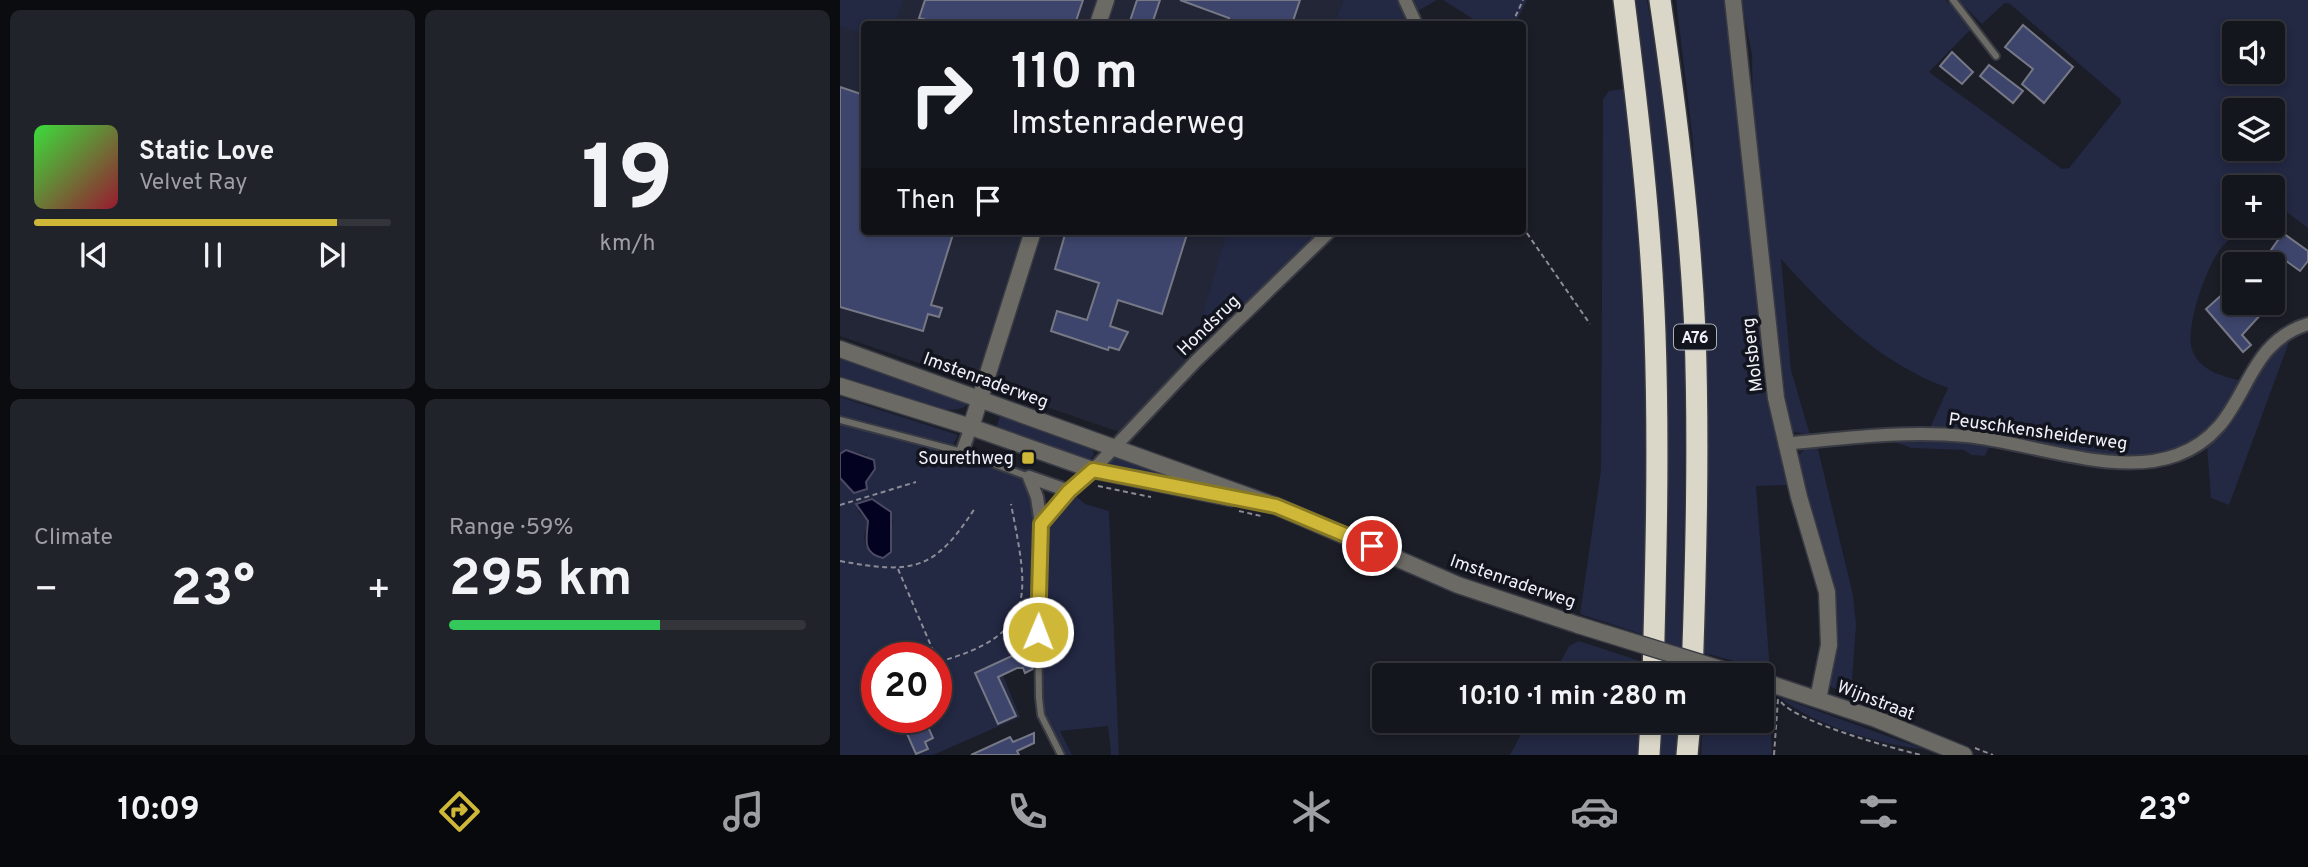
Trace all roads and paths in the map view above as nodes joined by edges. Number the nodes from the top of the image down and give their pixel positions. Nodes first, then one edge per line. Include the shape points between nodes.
1 (1106, 0) edge
2 (1405, 0) edge
3 (1523, 0) edge
4 (1624, 0) edge
5 (1660, 0) edge
6 (1733, 0) edge
7 (1953, 0) edge
8 (1099, 21) edge
9 (1415, 21) edge
10 (1513, 21) edge
11 (1996, 56) dead end
12 (1526, 232) edge
13 (1032, 235) edge
14 (1326, 235) edge
15 (1590, 324) dead end
16 (2308, 324) edge
17 (840, 349) edge
18 (840, 386) edge
19 (981, 398) junction
20 (840, 420) edge
21 (971, 427) junction
22 (1785, 444) junction
23 (1112, 448) junction
24 (962, 452) junction
25 (1087, 476) junction
26 (1029, 477) junction
27 (916, 482) dead end
28 (1069, 491) junction
29 (1137, 495) dead end
30 (1011, 504) dead end
31 (840, 505) edge
32 (1276, 506) junction
33 (975, 508) dead end
34 (1041, 524) junction
35 (840, 561) edge
36 (898, 569) junction
37 (1653, 663) edge
38 (1692, 663) edge
39 (1701, 663) edge
40 (1774, 688) edge
41 (1774, 691) edge
42 (1818, 699) junction
43 (1650, 733) edge
44 (1689, 733) edge
45 (1774, 733) edge
46 (1061, 755) edge
47 (1649, 755) edge
48 (1687, 755) edge
49 (1774, 755) edge
50 (1921, 755) edge
51 (1964, 755) edge

1 - 8 street
2 - 9 street
3 - 10 path
4 - 37 highway, A76 via 1643,151 1655,333
5 - 38 highway, A76 via 1681,143 1695,331
6 - 22 street, Molsberg
7 - 11 lane
12 - 15 path
13 - 19 street
14 - 23 street, Hondsrug
16 - 22 street, Peuschkensheiderweg via 2290,330 2270,346 2230,415 2208,438 2179,455 2153,461 2118,462 1949,434
17 - 19 street, Imstenraderweg
18 - 21 street, Imstenraderweg
19 - 21 street
19 - 23 street, Imstenraderweg
20 - 24 lane
21 - 24 street
21 - 25 street, Imstenraderweg
22 - 42 street, Molsberg via 1827,592 1829,645
23 - 25 street, Hondsrug
23 - 32 street, Imstenraderweg
24 - 26 lane
25 - 28 street, Hondsrug
25 - 29 path
25 - 32 street, Imstenraderweg
26 - 28 street
26 - 34 street
27 - 31 path
28 - 34 street, Hondsrug
30 - 36 path via 1023,590 1015,621 989,645 938,662
32 - 39 street, Imstenraderweg, bridge via 1458,585
33 - 36 path via 945,549 917,566
34 - 46 lane via 1039,698 1041,715
35 - 36 path
40 - 42 street, Wijnstraat
41 - 50 path via 1787,708 1812,719
42 - 51 street, Wijnstraat
43 - 47 highway
44 - 48 highway
45 - 49 path

